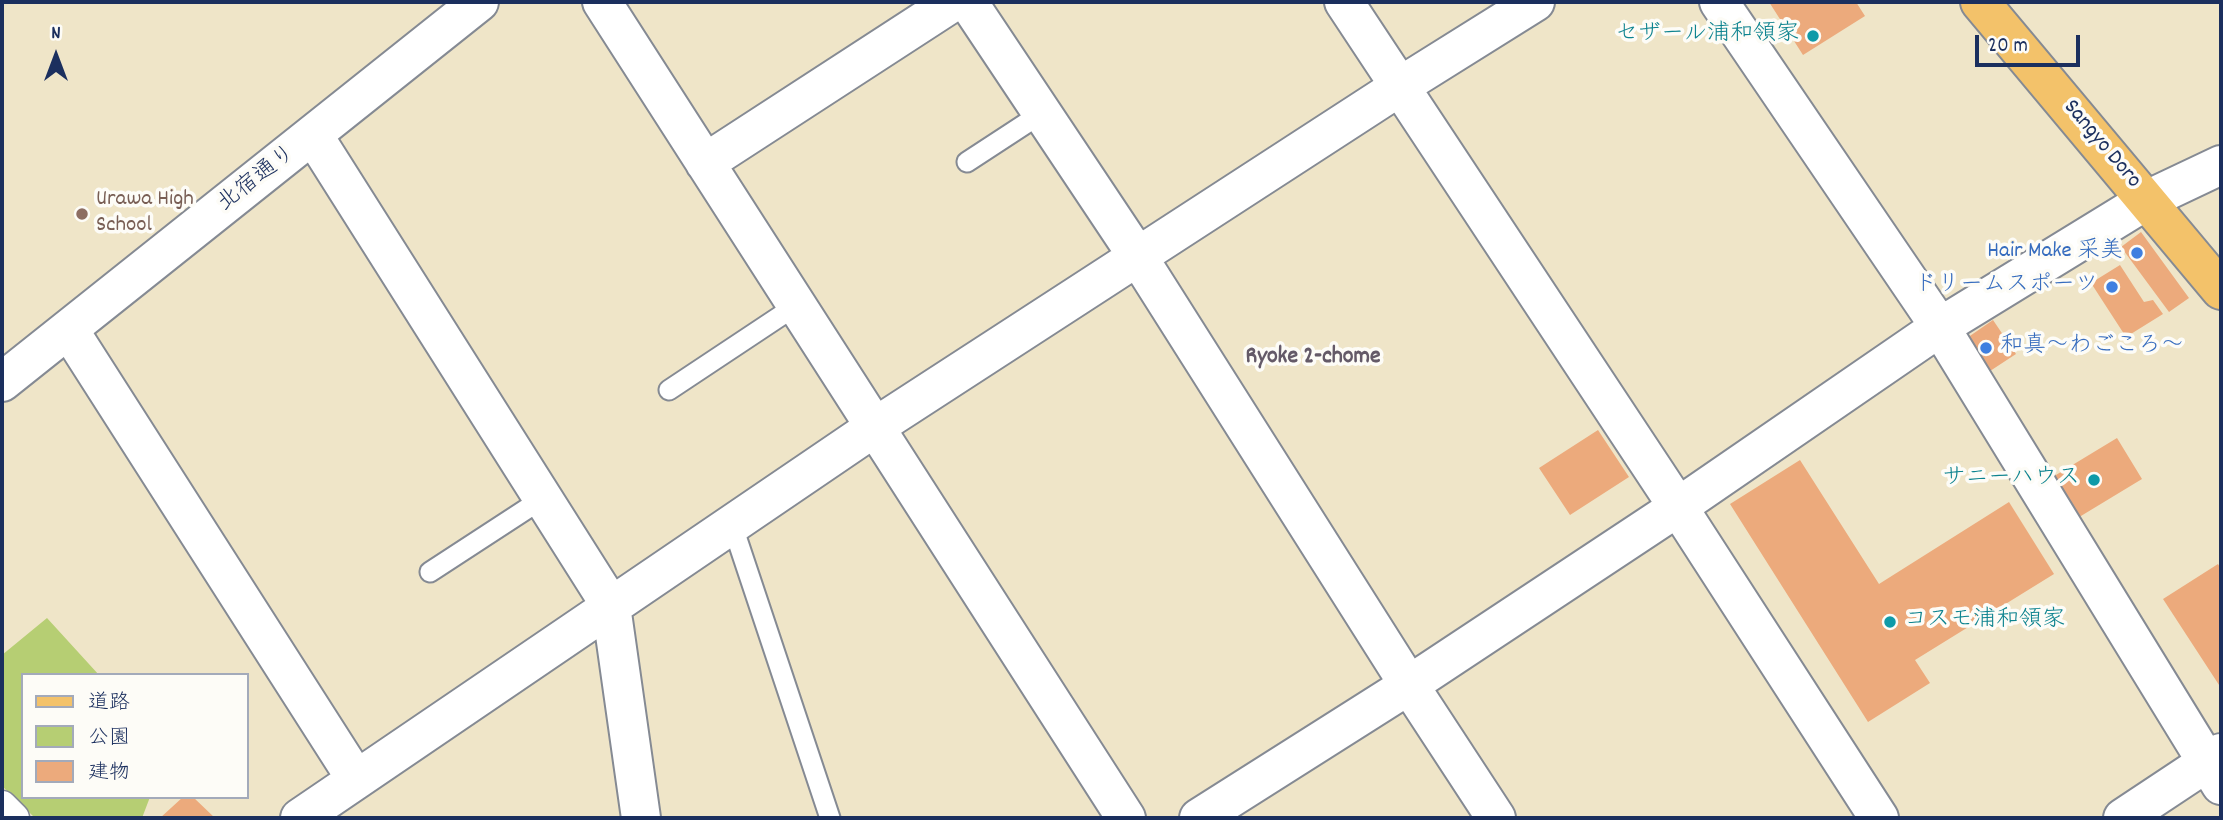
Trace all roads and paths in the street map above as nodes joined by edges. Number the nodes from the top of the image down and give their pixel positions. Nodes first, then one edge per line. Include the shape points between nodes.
1 (479, 2) edge
2 (602, 2) edge
3 (953, 2) edge
4 (968, 2) edge
5 (1344, 2) edge
6 (1535, 2) edge
7 (1718, 2) edge
8 (1980, 2) edge
9 (1399, 87) junction
10 (1042, 113) junction
11 (313, 135) junction
12 (967, 162) dead end
13 (705, 163) junction
14 (2221, 165) edge
15 (2147, 200) junction
16 (1138, 257) junction
17 (2221, 290) edge
18 (797, 306) junction
19 (1940, 327) junction
20 (69, 330) junction
21 (2, 382) edge
22 (669, 390) dead end
23 (875, 427) junction
24 (542, 499) junction
25 (1678, 507) junction
26 (732, 524) junction
27 (430, 572) dead end
28 (611, 606) junction
29 (1409, 685) junction
30 (2216, 767) edge
31 (356, 779) junction
32 (2, 806) edge
33 (14, 818) edge
34 (300, 818) edge
35 (641, 818) edge
36 (830, 818) edge
37 (1126, 818) edge
38 (1199, 818) edge
39 (1496, 818) edge
40 (1879, 818) edge
41 (2123, 818) edge

1 - 11 street, 北宿通り
2 - 13 street
3 - 13 street
4 - 10 street
5 - 9 street
6 - 9 street
7 - 19 street
8 - 15 main road, Sangyo Doro
9 - 16 street
9 - 25 street
10 - 12 lane
10 - 16 street
11 - 20 street, 北宿通り
11 - 24 street
13 - 18 street
14 - 15 street
15 - 17 main road, Sangyo Doro
15 - 19 street
16 - 23 street
16 - 29 street
18 - 22 lane
18 - 23 street
19 - 25 street
19 - 30 street
20 - 21 street, 北宿通り
20 - 31 street
23 - 26 street
23 - 37 street
24 - 27 lane
24 - 28 street
25 - 29 street
25 - 40 street
26 - 28 street
26 - 36 lane
28 - 31 street
28 - 35 street
29 - 38 street
29 - 39 street
30 - 41 street
31 - 34 street
32 - 33 street

